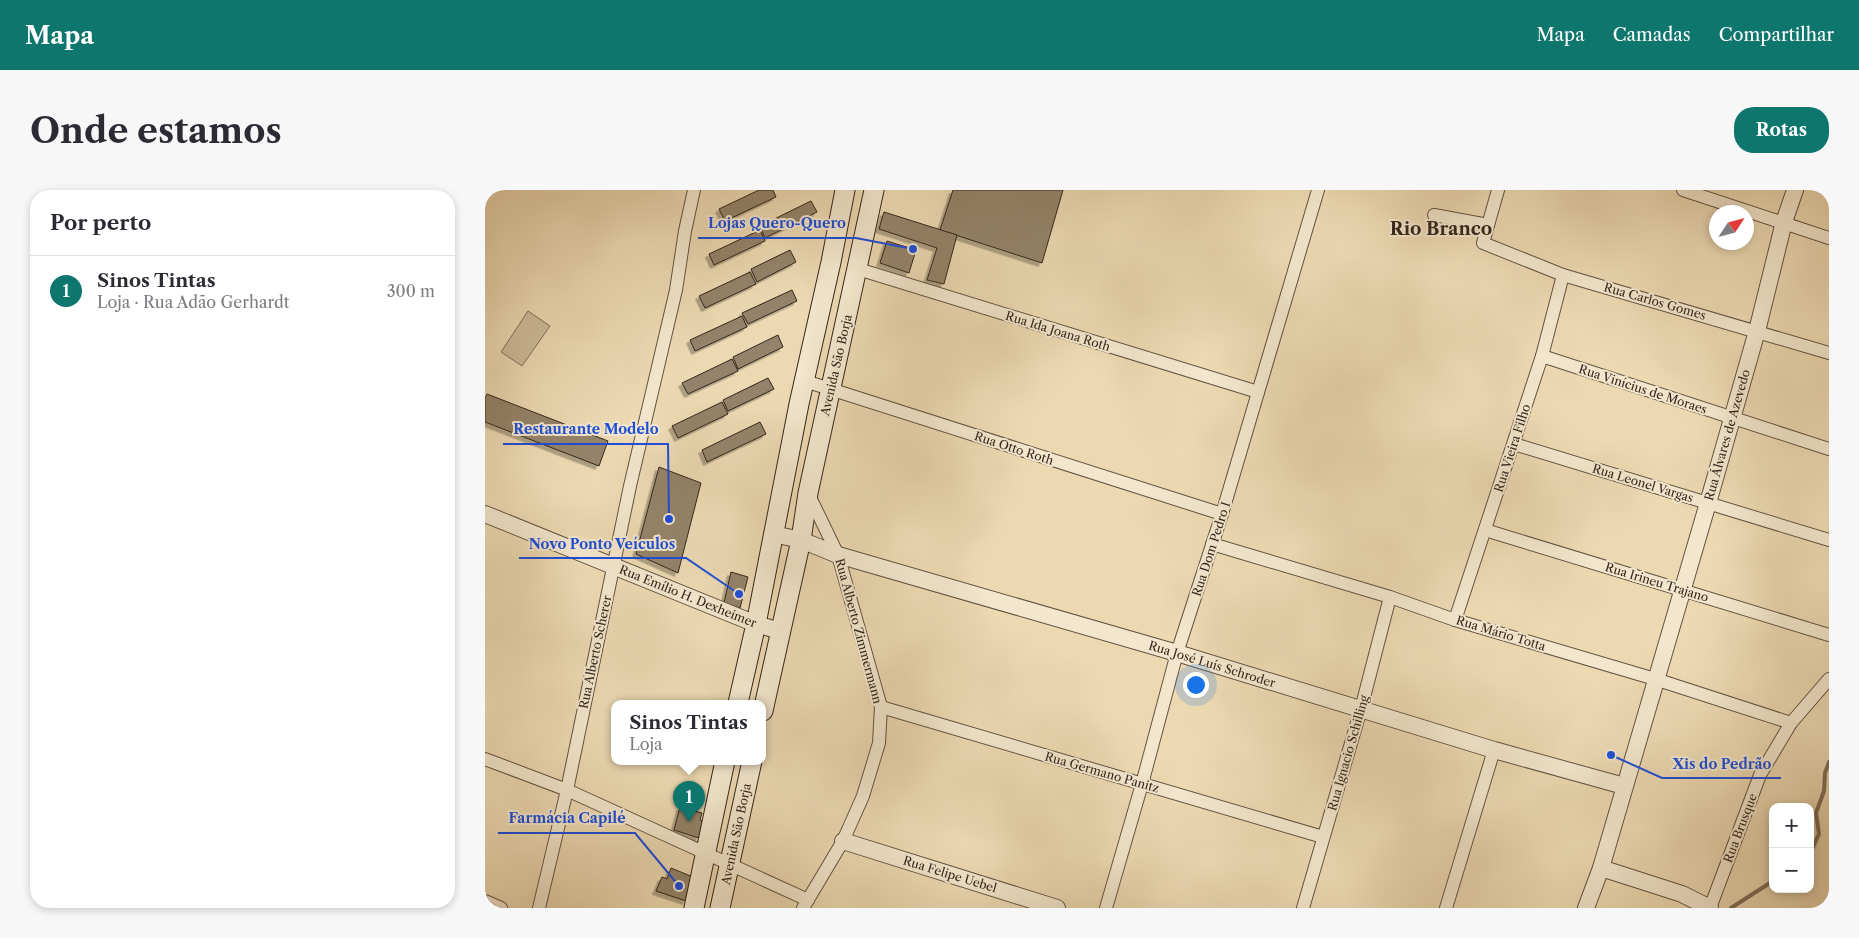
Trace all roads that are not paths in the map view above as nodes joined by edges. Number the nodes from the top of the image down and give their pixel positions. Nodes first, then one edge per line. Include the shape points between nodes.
1 (695, 190) edge
2 (845, 190) edge
3 (874, 190) edge
4 (1318, 190) edge
5 (1498, 190) edge
6 (1683, 190) edge
7 (1795, 190) edge
8 (1434, 215) dead end
9 (1784, 222) junction
10 (1488, 225) junction
11 (1829, 238) edge
12 (858, 269) junction
13 (1563, 275) junction
14 (1757, 330) junction
15 (1829, 353) edge
16 (1542, 356) junction
17 (805, 381) junction
18 (831, 389) junction
19 (1259, 392) junction
20 (1731, 418) junction
21 (1514, 444) junction
22 (1829, 449) edge
23 (808, 493) junction
24 (1708, 503) junction
25 (485, 514) edge
26 (1222, 514) junction
27 (1485, 530) junction
28 (773, 534) junction
29 (801, 540) junction
30 (1829, 540) edge
31 (1212, 544) junction
32 (838, 554) junction
33 (613, 566) junction
34 (1683, 590) junction
35 (1390, 598) junction
36 (1455, 620) junction
37 (756, 624) junction
38 (780, 631) junction
39 (1829, 635) edge
40 (1177, 653) junction
41 (1655, 679) junction
42 (1829, 679) edge
43 (738, 700) edge
44 (765, 700) edge
45 (881, 707) junction
46 (1361, 709) junction
47 (1791, 723) junction
48 (1494, 750) junction
49 (485, 759) edge
50 (724, 765) edge
51 (751, 765) edge
52 (1142, 784) junction
53 (1624, 786) junction
54 (567, 790) junction
55 (1323, 837) junction
56 (843, 841) junction
57 (706, 854) junction
58 (730, 865) junction
59 (1601, 868) junction
60 (485, 901) edge
61 (806, 904) edge
62 (501, 908) edge
63 (539, 908) edge
64 (694, 908) edge
65 (720, 908) edge
66 (1057, 908) edge
67 (1106, 908) edge
68 (1303, 908) edge
69 (1446, 908) edge
70 (1586, 908) edge
71 (1710, 908) edge

1 - 33 street, Rua Alberto Scherer via 676,290
2 - 17 main road
3 - 12 main road, Avenida São Borja
4 - 19 street, Rua Dom Pedro I
5 - 10 street
6 - 9 street
7 - 9 street, Rua Álvares de Azevedo
8 - 10 street
9 - 11 street
9 - 14 street, Rua Álvares de Azevedo
10 - 13 street, Rua Carlos Gomes via 1483,243
12 - 18 main road, Avenida São Borja
12 - 19 street, Rua Ida Joana Roth
13 - 14 street, Rua Carlos Gomes
13 - 16 street, Rua Vieira Filho
14 - 15 street, Rua Carlos Gomes
14 - 20 street, Rua Álvares de Azevedo
16 - 20 street, Rua Vinícius de Moraes
16 - 21 street, Rua Vieira Filho
17 - 18 street, Rua Otto Roth
17 - 28 main road
18 - 23 main road, Avenida São Borja
18 - 26 street, Rua Otto Roth
19 - 26 street, Rua Dom Pedro I
20 - 22 street, Rua Vinícius de Moraes
20 - 24 street, Rua Álvares de Azevedo
21 - 24 street, Rua Leonel Vargas
21 - 27 street, Rua Vieira Filho
23 - 29 main road, Avenida São Borja
23 - 32 street, Rua Alberto Zimmermann
24 - 30 street, Rua Leonel Vargas
24 - 34 street, Rua Álvares de Azevedo
25 - 33 street, Rua Emílio H. Dexheimer
26 - 31 street, Rua Dom Pedro I
27 - 34 street, Rua Irineu Trajano
27 - 36 street, Rua Vieira Filho
28 - 29 street
28 - 37 main road
29 - 32 street, Rua José Luís Schroder
29 - 38 main road, Avenida São Borja
31 - 35 street, Rua Mário Totta
31 - 40 street, Rua Dom Pedro I
32 - 40 street, Rua José Luís Schroder
32 - 45 street, Rua Alberto Zimmermann
33 - 37 street, Rua Emílio H. Dexheimer
33 - 54 street, Rua Alberto Scherer
34 - 39 street, Rua Irineu Trajano
34 - 41 street, Rua Álvares de Azevedo
35 - 36 street, Rua Mário Totta
35 - 46 street, Rua Ignacio Schilling
36 - 41 street, Rua Mário Totta
37 - 38 street, Rua Emílio H. Dexheimer
37 - 43 main road
38 - 44 main road, Avenida São Borja
40 - 46 street, Rua José Luís Schroder
40 - 52 street, Rua Dom Pedro I
41 - 47 street, Rua Mário Totta
41 - 53 street, Rua Álvares de Azevedo
42 - 47 street, Rua Brusque
45 - 52 street, Rua Germano Panitz
45 - 56 street, Rua Alberto Zimmermann via 879,743 863,796
46 - 48 street, Rua José Luís Schroder
46 - 55 street, Rua Ignacio Schilling
47 - 71 street, Rua Brusque via 1760,775
48 - 53 street, Rua José Luís Schroder
48 - 69 street
49 - 54 street
50 - 57 main road, Avenida São Borja
51 - 58 main road, Avenida São Borja
52 - 55 street, Rua Germano Panitz
52 - 67 street, Rua Dom Pedro I
53 - 59 street, Rua Álvares de Azevedo
54 - 57 street
54 - 63 street, Rua Alberto Scherer
55 - 68 street, Rua Ignacio Schilling
56 - 61 street, Rua Alberto Zimmermann
56 - 66 street, Rua Felipe Uebel
57 - 58 street
57 - 64 main road, Avenida São Borja
58 - 61 street
58 - 65 main road, Avenida São Borja
59 - 70 street
59 - 71 street via 1682,894
60 - 62 street

